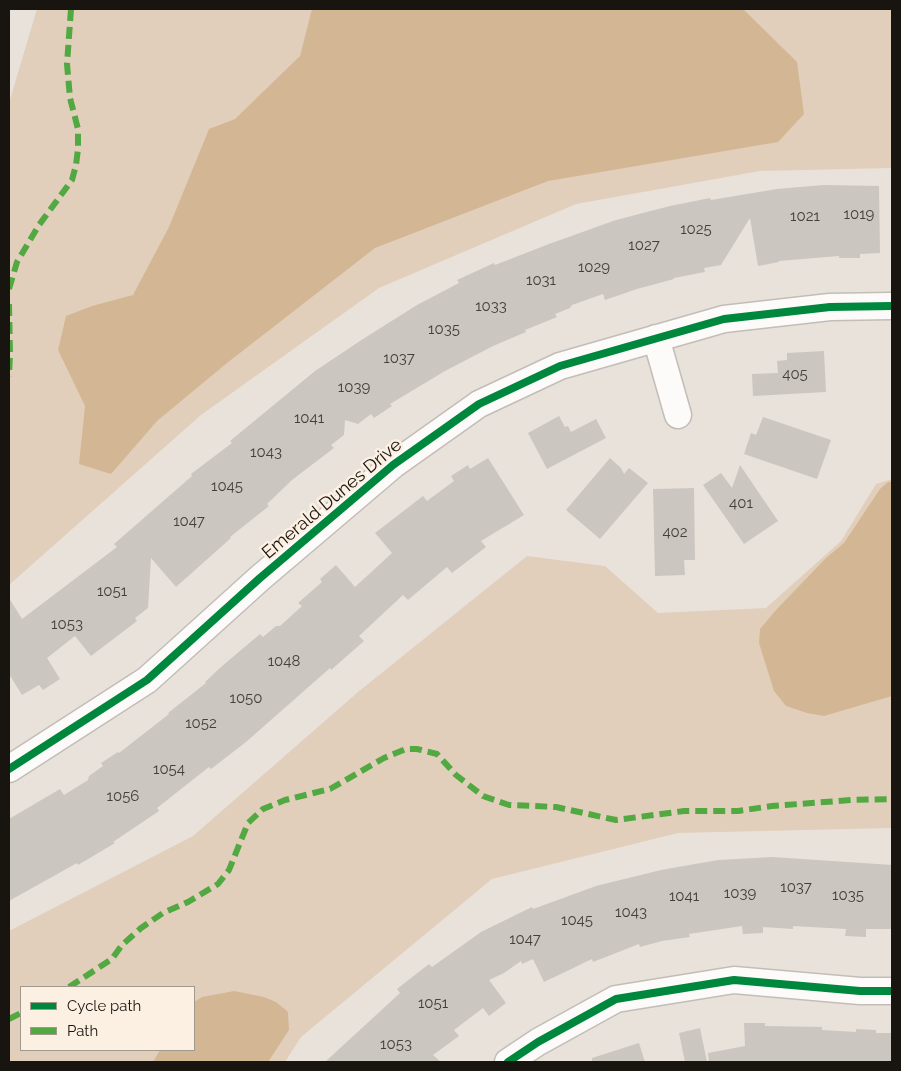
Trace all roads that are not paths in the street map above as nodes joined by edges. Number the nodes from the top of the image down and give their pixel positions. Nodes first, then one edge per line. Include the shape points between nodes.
1 (892, 306) edge
2 (656, 338) junction
3 (678, 415) dead end
4 (9, 769) edge
5 (892, 991) edge
6 (508, 1062) edge

1 - 2 street, Emerald Dunes Drive via 830,307 724,318
2 - 3 street
2 - 4 street, Emerald Dunes Drive via 560,366 480,404 393,465 147,680
5 - 6 street via 734,980 616,1000

